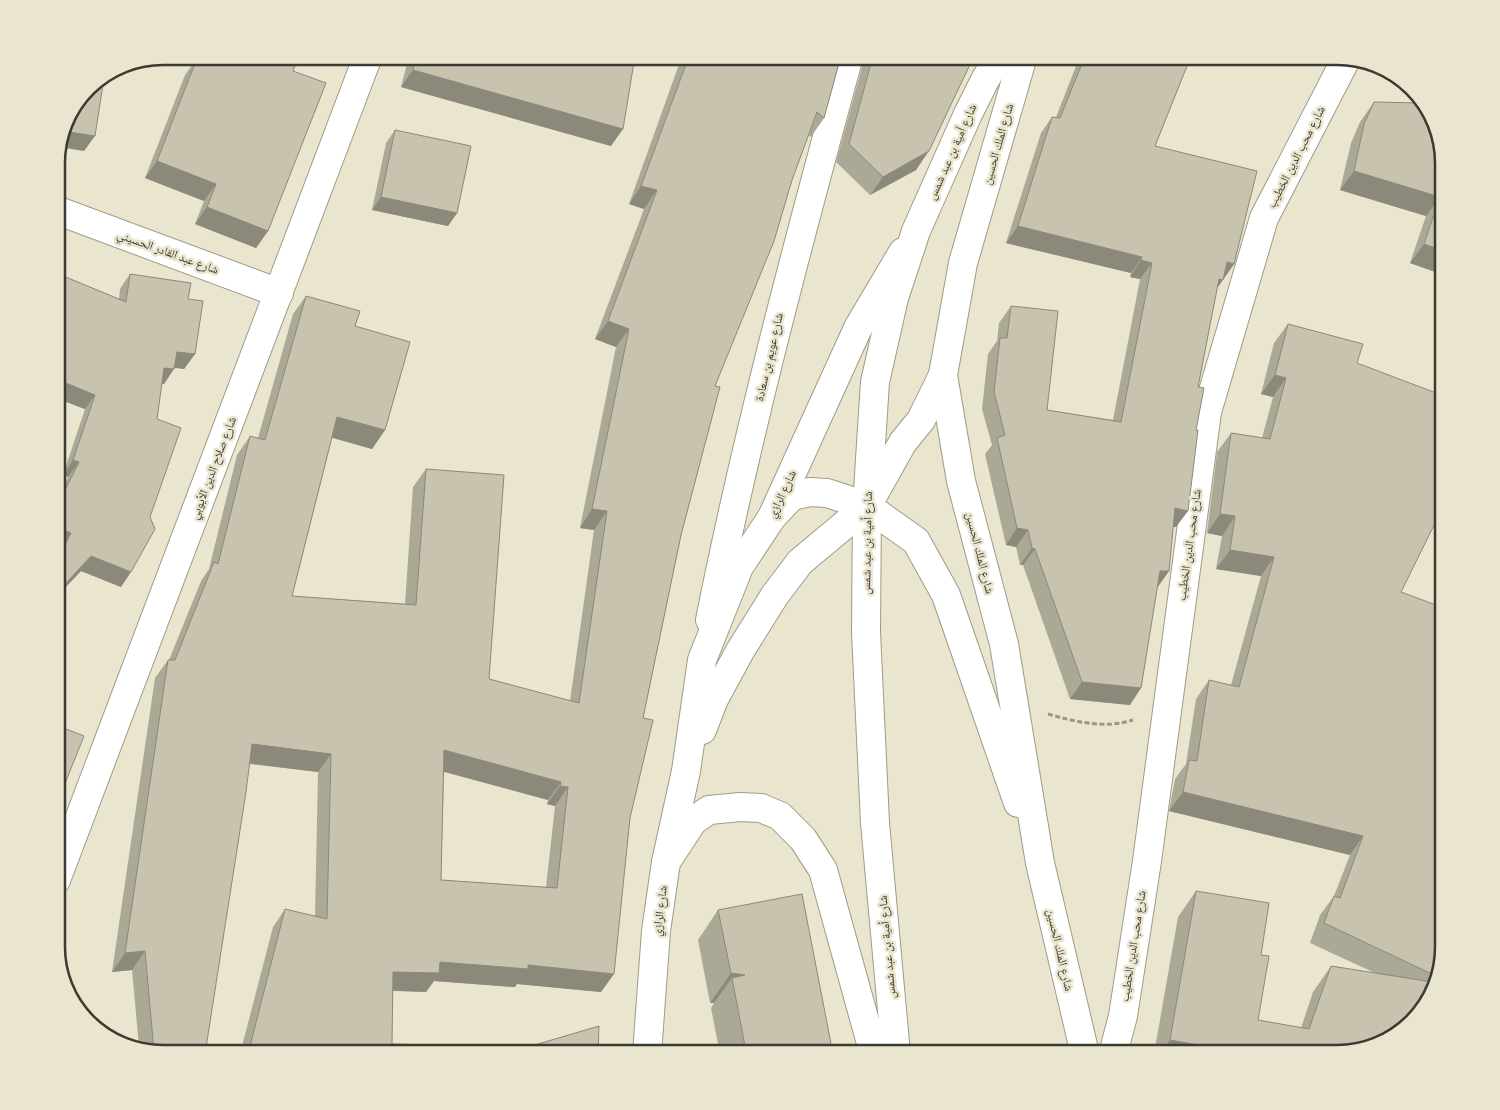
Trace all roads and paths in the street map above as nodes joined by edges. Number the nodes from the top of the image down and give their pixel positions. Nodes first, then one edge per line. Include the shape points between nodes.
1 (365, 65) edge
2 (847, 65) edge
3 (994, 65) edge
4 (1020, 65) edge
5 (1343, 65) edge
6 (65, 213) edge
7 (916, 231) junction
8 (279, 293) junction
9 (943, 375) junction
10 (866, 506) junction
11 (772, 517) junction
12 (702, 660) junction
13 (1013, 704) junction
14 (1167, 709) junction
15 (686, 771) junction
16 (65, 856) edge
17 (666, 862) junction
18 (1040, 862) junction
19 (648, 1045) edge
20 (872, 1045) edge
21 (895, 1045) edge
22 (1082, 1045) edge
23 (1115, 1045) edge

1 - 8 street, شارع صلاح الدين الأيوبي
2 - 12 street, شارع عويم بن سعادة via 779,314
3 - 7 street, شارع أمية بن عبد شمس via 968,114
4 - 9 street, شارع الملك الحسين via 963,263
5 - 14 street, شارع محب الدين الخطيب via 1264,218 1207,412
6 - 8 street, شارع عبد القادر الحسيني
7 - 10 street, شارع أمية بن عبد شمس via 894,298 875,382
7 - 11 street, شارع الرازي via 858,328
8 - 16 street, شارع صلاح الدين الأيوبي
9 - 10 street, شارع الرازي via 921,420 903,442
9 - 13 street, شارع الملك الحسين via 961,480 1004,644
10 - 11 street via 827,493 810,492 792,496
10 - 15 street, شارع الرازي via 800,562 775,596 740,650 714,700
10 - 18 street via 916,541 946,594
10 - 21 street, شارع أمية بن عبد شمس via 866,632 875,823
11 - 12 street, شارع الرازي via 739,567
12 - 15 street, شارع الرازي
13 - 14 path via 1094,724 1123,723
13 - 18 street, شارع الملك الحسين
14 - 23 street, شارع محب الدين الخطيب via 1148,852
15 - 17 street, شارع الرازي
17 - 19 street, شارع الرازي via 656,931
17 - 20 street via 693,821 709,810 761,808 780,816 803,839 823,870
18 - 22 street, شارع الملك الحسين

